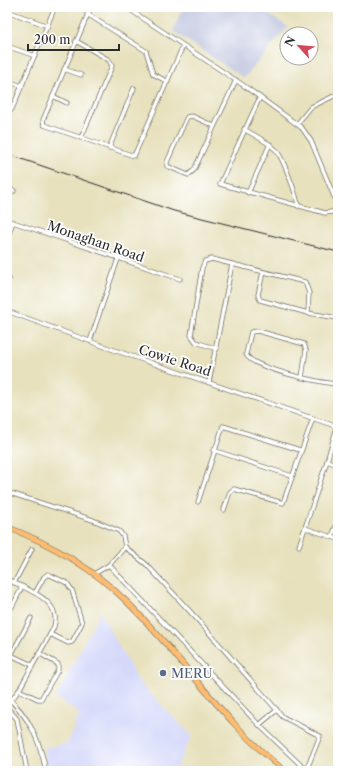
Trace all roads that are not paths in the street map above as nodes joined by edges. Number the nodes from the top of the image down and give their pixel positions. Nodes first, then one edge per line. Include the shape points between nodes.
1 (55, 7) edge
2 (91, 7) edge
3 (126, 7) edge
4 (7, 11) edge
5 (87, 14) junction
6 (48, 26) junction
7 (76, 41) junction
8 (7, 46) edge
9 (184, 46) junction
10 (35, 56) junction
11 (64, 69) junction
12 (81, 75) dead end
13 (236, 80) junction
14 (7, 81) edge
15 (168, 82) junction
16 (22, 86) junction
17 (134, 88) dead end
18 (338, 94) edge
19 (53, 96) junction
20 (260, 97) junction
21 (68, 103) dead end
22 (7, 114) edge
23 (297, 124) junction
24 (214, 126) junction
25 (244, 129) junction
26 (81, 138) junction
27 (270, 144) junction
28 (109, 148) junction
29 (7, 189) edge
30 (14, 191) dead end
31 (248, 193) junction
32 (298, 206) junction
33 (338, 206) edge
34 (338, 211) edge
35 (7, 220) edge
36 (13, 222) junction
37 (7, 239) edge
38 (118, 259) junction
39 (232, 264) junction
40 (263, 272) junction
41 (180, 279) dead end
42 (7, 311) edge
43 (308, 313) junction
44 (338, 318) edge
45 (90, 341) junction
46 (217, 349) junction
47 (302, 378) junction
48 (209, 382) junction
49 (338, 384) edge
50 (338, 397) edge
51 (312, 418) junction
52 (337, 427) edge
53 (214, 450) junction
54 (300, 450) junction
55 (327, 461) junction
56 (338, 465) edge
57 (292, 476) junction
58 (7, 492) edge
59 (198, 502) dead end
60 (224, 510) dead end
61 (338, 520) edge
62 (7, 526) edge
63 (305, 528) junction
64 (332, 537) junction
65 (338, 539) edge
66 (299, 546) dead end
67 (125, 547) junction
68 (32, 549) dead end
69 (109, 565) junction
70 (94, 574) junction
71 (7, 579) edge
72 (14, 583) junction
73 (22, 587) junction
74 (35, 593) junction
75 (7, 606) edge
76 (31, 618) dead end
77 (50, 634) junction
78 (9, 653) edge
79 (39, 653) junction
80 (32, 665) junction
81 (19, 690) junction
82 (7, 697) edge
83 (11, 701) junction
84 (277, 710) junction
85 (10, 711) dead end
86 (259, 725) junction
87 (7, 761) edge
88 (306, 770) edge
89 (9, 771) edge
90 (27, 771) edge
91 (46, 771) edge
92 (191, 771) edge
93 (200, 771) edge
94 (285, 771) edge

1 - 6 street
2 - 5 street
3 - 9 street
4 - 6 street
5 - 7 street
5 - 15 street via 146,51 153,74
6 - 10 street
7 - 11 street
7 - 26 street via 109,60 112,66
8 - 10 street
9 - 13 street
9 - 15 street
10 - 16 street
11 - 12 street
11 - 19 street
13 - 20 street
13 - 24 street
14 - 16 street
15 - 28 street via 135,155
16 - 22 street via 11,113
17 - 28 street
18 - 23 street via 311,107
19 - 21 street
19 - 26 street via 43,124
20 - 23 street
20 - 25 street
23 - 33 street via 311,141
24 - 24 street via 192,174 188,176 167,166 187,117 192,116
25 - 27 street
25 - 31 street via 220,184
26 - 28 street
27 - 31 street
27 - 32 street via 278,152 297,196
29 - 30 street
31 - 32 street
32 - 34 street via 325,213
35 - 36 street, Monaghan Road
36 - 37 street
36 - 38 street, Monaghan Road
38 - 41 street, Monaghan Road
38 - 45 street
39 - 40 street
39 - 46 street
39 - 46 street via 209,259 202,268 191,335 196,342
40 - 43 street via 305,282 309,292
40 - 43 street via 258,295 260,300
42 - 45 street, Cowie Road
43 - 44 street
45 - 48 street, Cowie Road
46 - 48 street
47 - 47 street via 249,359 246,350 251,332 258,331 304,344 306,350
47 - 49 street
48 - 51 street, Cowie Road
50 - 52 street
51 - 52 street, Cowie Road
51 - 54 street
52 - 55 street
53 - 54 street via 223,426
53 - 57 street
53 - 59 street
54 - 57 street
55 - 56 street
55 - 63 street
57 - 60 street via 283,503 234,489 231,490
58 - 67 street via 119,531
61 - 64 street
62 - 70 main road via 50,546
63 - 64 street
63 - 66 street
64 - 65 street
67 - 69 street
67 - 84 street via 147,565 192,613
68 - 72 street
69 - 70 street
69 - 86 street
70 - 94 main road via 130,605 241,731
71 - 72 street
72 - 73 street
73 - 74 street
73 - 75 street via 12,607
74 - 77 street via 47,600 54,616 55,624
74 - 77 street via 48,574 67,583 72,590 82,622 80,628 72,642 68,643
76 - 78 street
77 - 79 street
78 - 80 street
79 - 80 street
79 - 81 street via 58,664 58,670 41,699
80 - 81 street
81 - 83 street
82 - 83 street
83 - 91 street via 34,731
84 - 86 street
84 - 88 street via 283,717 320,736
85 - 90 street via 17,719
86 - 88 street
87 - 89 street
92 - 93 street

